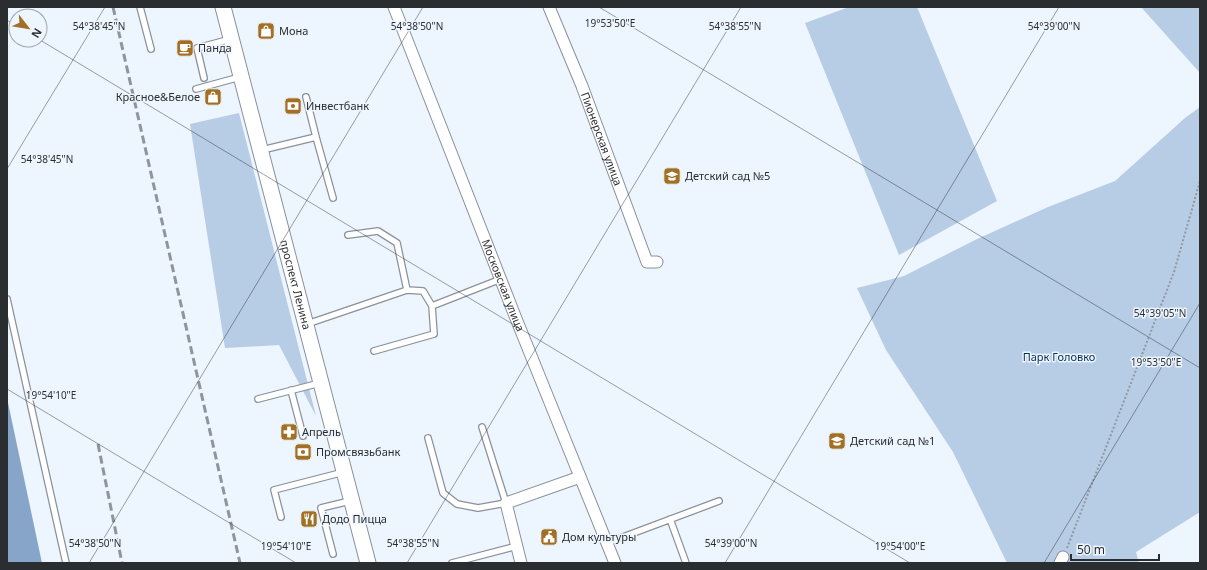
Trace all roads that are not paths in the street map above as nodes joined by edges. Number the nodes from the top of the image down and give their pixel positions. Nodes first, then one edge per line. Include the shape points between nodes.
1 (140, 7) edge
2 (223, 7) edge
3 (394, 7) edge
4 (548, 7) edge
5 (232, 39) junction
6 (151, 49) dead end
7 (242, 76) junction
8 (204, 78) dead end
9 (196, 89) dead end
10 (306, 96) dead end
11 (316, 137) junction
12 (261, 150) junction
13 (333, 198) dead end
14 (348, 235) dead end
15 (657, 262) dead end
16 (500, 279) junction
17 (407, 290) junction
18 (7, 299) edge
19 (432, 306) junction
20 (307, 324) junction
21 (374, 351) dead end
22 (322, 382) junction
23 (291, 390) junction
24 (258, 399) dead end
25 (482, 427) dead end
26 (303, 436) dead end
27 (428, 438) dead end
28 (345, 471) junction
29 (580, 477) junction
30 (352, 500) junction
31 (719, 501) dead end
32 (506, 503) junction
33 (281, 517) dead end
34 (670, 519) junction
35 (607, 542) junction
36 (517, 546) junction
37 (333, 554) dead end
38 (66, 563) edge
39 (368, 563) edge
40 (452, 563) edge
41 (521, 563) edge
42 (615, 563) edge
43 (686, 563) edge

1 - 6 lane
2 - 5 main road, проспект Ленина
3 - 16 street, Московская улица
4 - 15 street, Пионерская улица via 582,86 647,262
5 - 7 main road, проспект Ленина
5 - 8 lane via 197,48
7 - 9 lane
7 - 12 main road, проспект Ленина
10 - 11 lane
11 - 12 lane
11 - 13 lane
12 - 20 main road, проспект Ленина
14 - 17 lane via 378,231 397,243
16 - 19 lane
16 - 29 street, Московская улица
17 - 19 lane via 423,291
17 - 20 lane
18 - 38 lane
19 - 21 lane via 434,334
20 - 22 main road, проспект Ленина
22 - 23 lane
22 - 28 main road, проспект Ленина
23 - 24 lane
23 - 26 lane
25 - 32 lane
27 - 32 lane via 443,493 457,504 478,508
28 - 30 main road, проспект Ленина
28 - 33 lane via 274,490
29 - 32 street
29 - 35 street, Московская улица
30 - 37 lane via 321,508
30 - 39 main road, проспект Ленина
31 - 34 lane
32 - 36 street
34 - 35 lane
34 - 43 lane
35 - 42 street, Московская улица
36 - 40 lane
36 - 41 street

